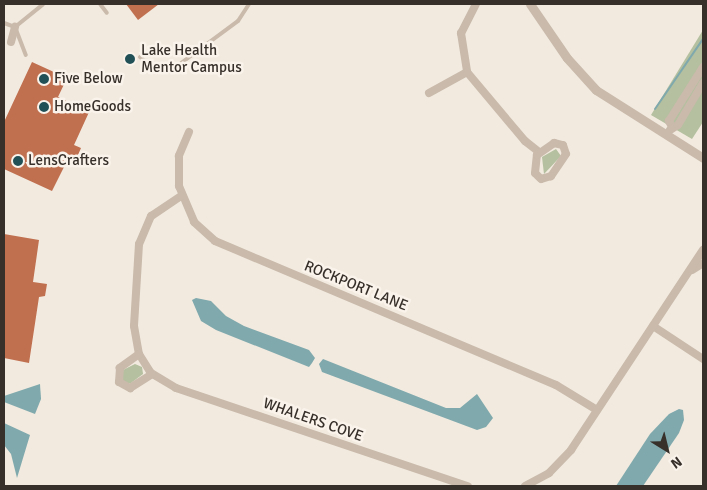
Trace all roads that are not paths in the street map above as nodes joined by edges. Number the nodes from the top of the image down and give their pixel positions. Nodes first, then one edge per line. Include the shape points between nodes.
1 (43, 4) edge
2 (100, 4) edge
3 (249, 4) edge
4 (476, 4) edge
5 (530, 4) edge
6 (107, 13) dead end
7 (4, 23) edge
8 (15, 27) junction
9 (11, 42) dead end
10 (26, 54) dead end
11 (140, 57) dead end
12 (703, 67) edge
13 (467, 72) junction
14 (703, 83) edge
15 (429, 93) dead end
16 (670, 130) junction
17 (189, 132) dead end
18 (538, 151) junction
19 (703, 158) edge
20 (181, 196) junction
21 (703, 250) edge
22 (703, 263) edge
23 (692, 270) junction
24 (653, 326) junction
25 (139, 354) junction
26 (703, 359) edge
27 (152, 374) junction
28 (597, 410) junction
29 (468, 486) edge
30 (525, 486) edge

1 - 8 lane
2 - 6 lane
3 - 11 lane via 238,21 169,72 157,72
4 - 13 street via 461,33
5 - 16 street via 567,58 596,90
7 - 8 lane
8 - 9 street
8 - 10 lane
12 - 16 street via 669,121
13 - 15 street
13 - 18 street via 525,141
14 - 16 street via 678,125
16 - 19 street
17 - 20 street, ROCKPORT LANE via 178,164
18 - 18 street via 535,173 542,179 551,176 566,151 563,145 554,143
20 - 25 street, WHALERS COVE via 157,210 140,239 134,326
20 - 28 street, ROCKPORT LANE via 200,229 221,244 556,385
21 - 23 street
22 - 23 street
23 - 24 street
24 - 26 street
24 - 28 street
25 - 27 street, WHALERS COVE
25 - 27 street via 120,368 119,382 130,388
27 - 29 street, WHALERS COVE via 176,388
28 - 30 street via 563,460

